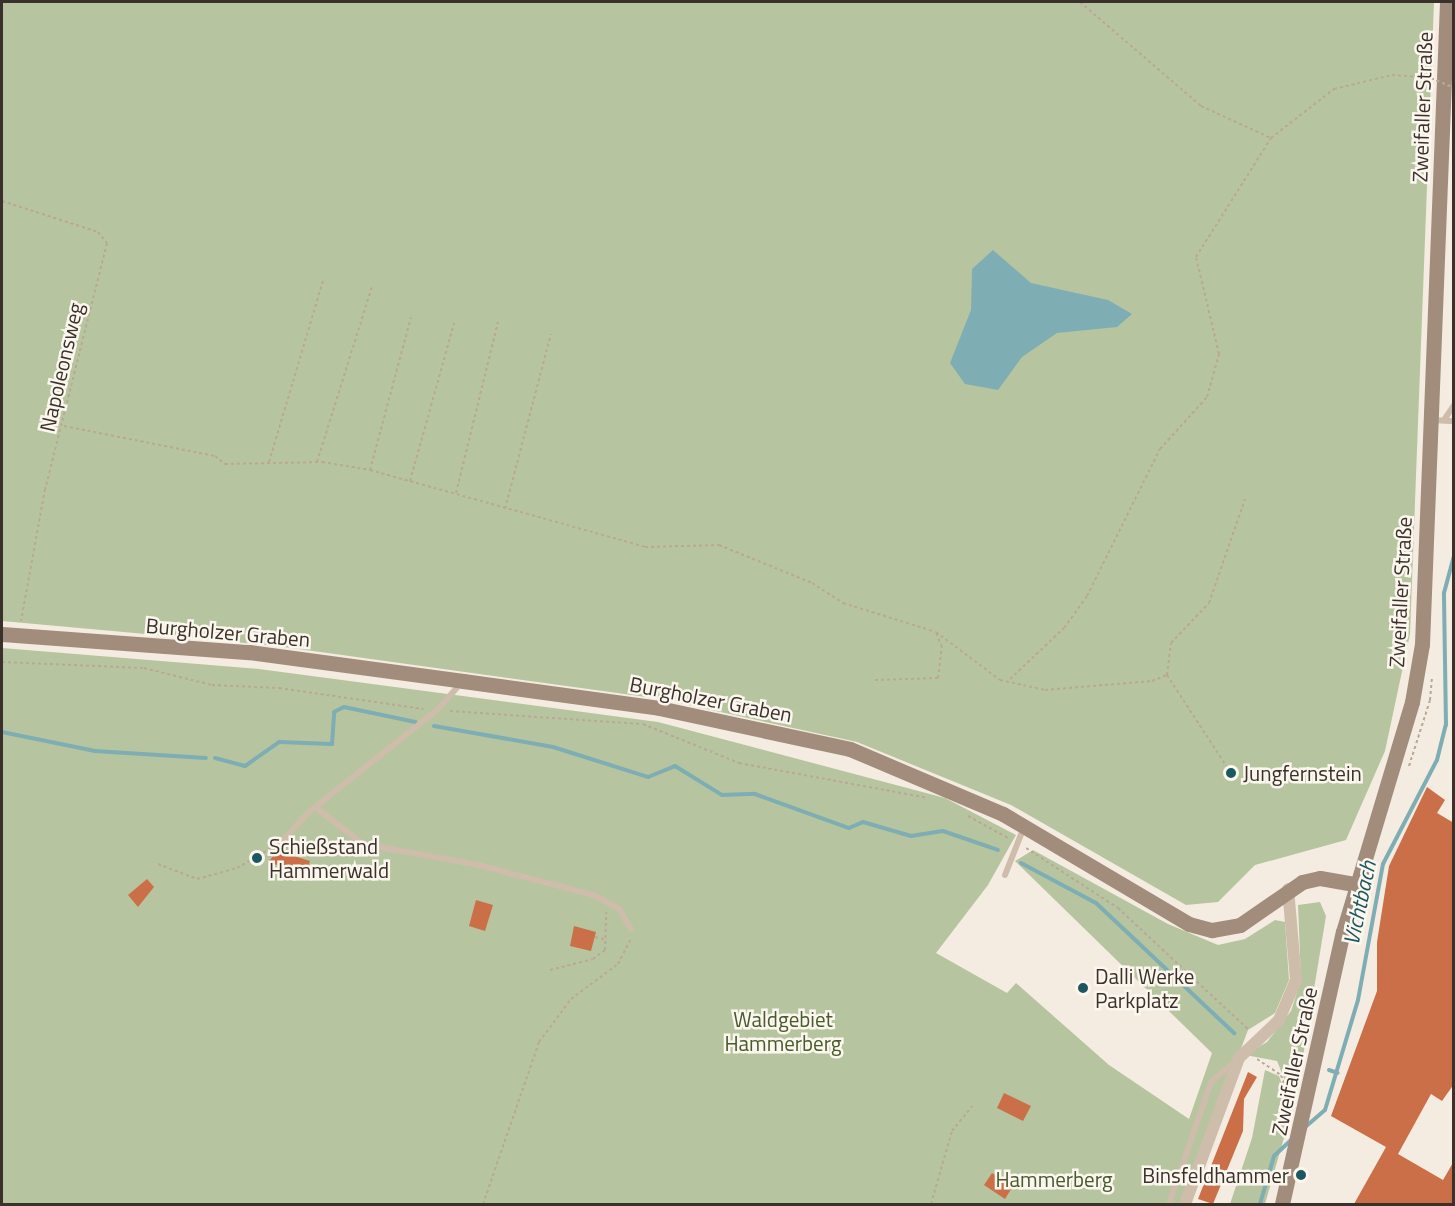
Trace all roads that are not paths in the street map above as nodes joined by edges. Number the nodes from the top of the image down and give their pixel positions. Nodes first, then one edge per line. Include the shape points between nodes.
1 (1448, 2) edge
2 (1454, 405) edge
3 (1438, 420) junction
4 (1454, 422) edge
5 (2, 634) edge
6 (463, 681) junction
7 (315, 807) junction
8 (1024, 826) junction
9 (281, 842) road end
10 (1005, 875) dead end
11 (1355, 884) junction
12 (1288, 889) junction
13 (631, 929) road end
14 (1239, 1058) junction
15 (1169, 1204) edge
16 (1185, 1204) edge
17 (1282, 1204) edge

1 - 3 main road, Zweifaller Straße
2 - 3 lane
3 - 4 lane
3 - 11 main road, Zweifaller Straße via 1422,644 1412,702
5 - 6 main road, Burgholzer Graben via 249,652
6 - 7 lane via 436,711
6 - 8 main road, Burgholzer Graben via 659,708 850,749
7 - 9 lane
7 - 13 lane via 363,844 478,865 609,904
8 - 10 lane
8 - 12 main road, Burgholzer Graben via 1188,924 1212,930 1240,925
11 - 12 main road, Burgholzer Graben via 1320,878
11 - 17 main road, Zweifaller Straße
12 - 14 street via 1296,980 1279,1020 1255,1037
14 - 15 lane via 1211,1082
14 - 16 street

